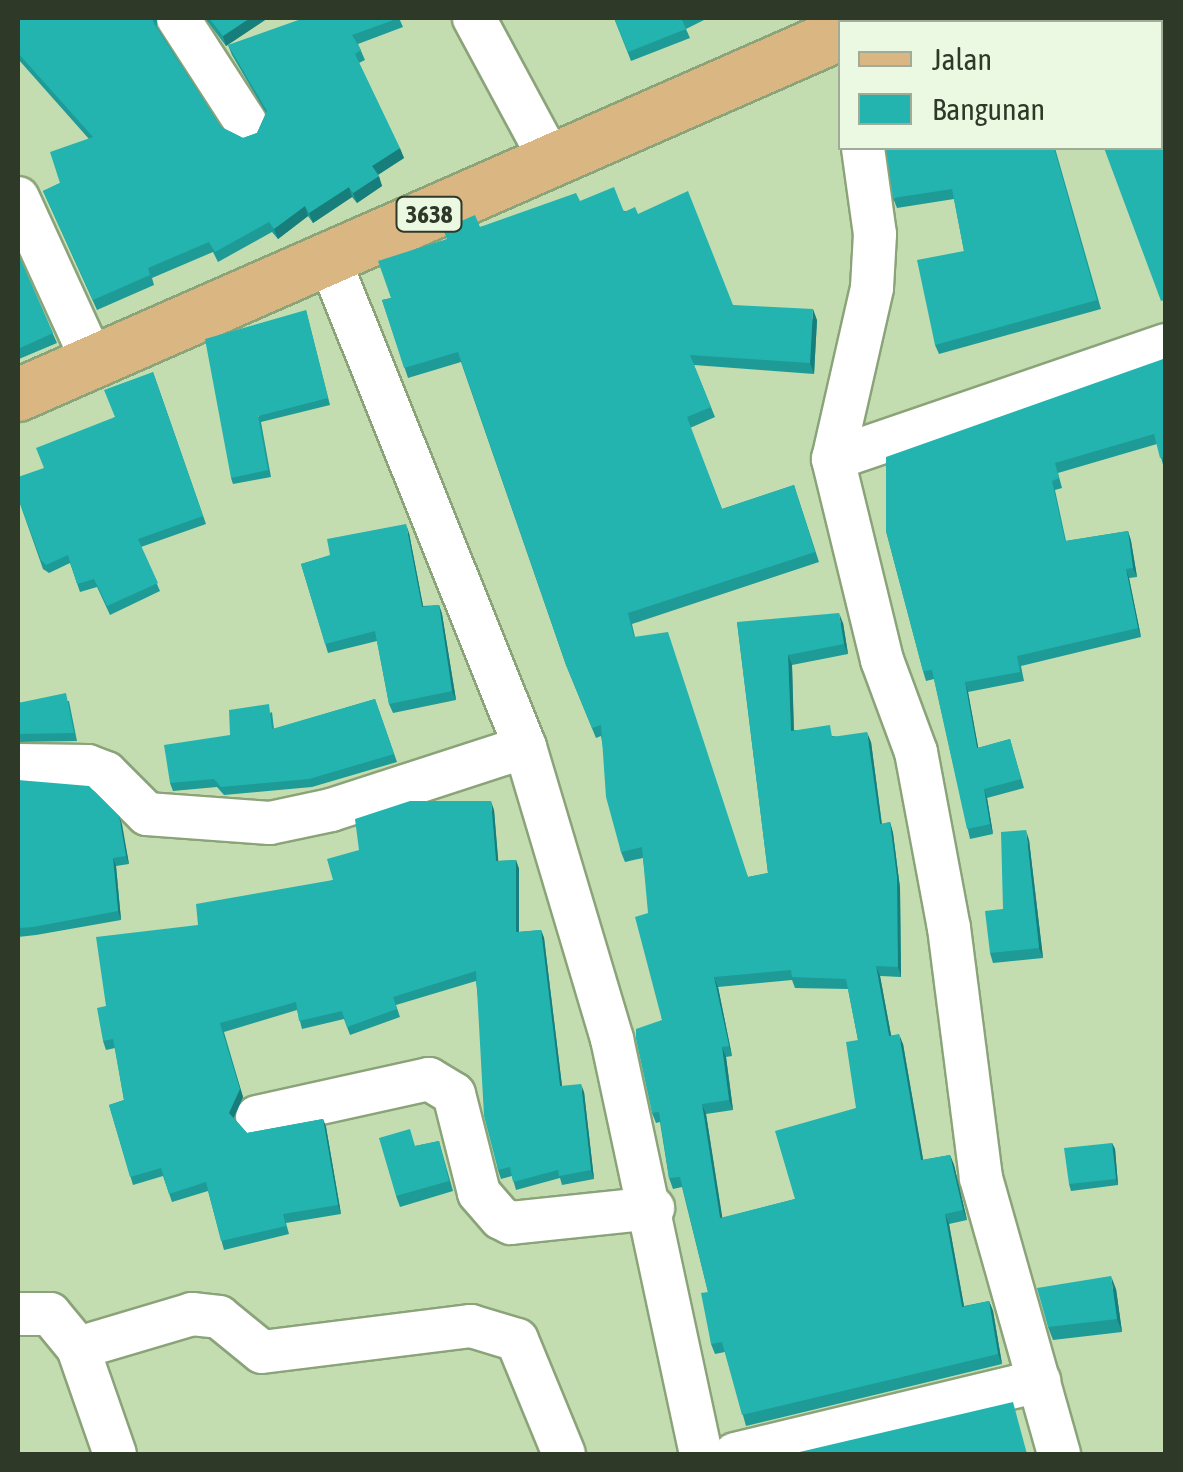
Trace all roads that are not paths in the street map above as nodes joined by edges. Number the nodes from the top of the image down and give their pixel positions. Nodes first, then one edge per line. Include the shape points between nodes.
1 (178, 18) edge
2 (474, 18) edge
3 (838, 35) edge
4 (246, 123) dead end
5 (864, 150) edge
6 (550, 159) junction
7 (18, 198) edge
8 (329, 258) junction
9 (1166, 345) edge
10 (92, 360) junction
11 (18, 395) edge
12 (833, 459) junction
13 (524, 747) junction
14 (18, 765) edge
15 (257, 1117) dead end
16 (652, 1208) junction
17 (18, 1314) edge
18 (78, 1348) junction
19 (1040, 1381) junction
20 (114, 1454) edge
21 (564, 1454) edge
22 (701, 1454) edge
23 (735, 1454) edge
24 (1059, 1454) edge

1 - 4 street
2 - 6 street
3 - 6 main road, 3638
5 - 12 street via 875,234 872,288
6 - 8 main road, 3638
7 - 10 street
8 - 10 main road, 3638
8 - 13 street
9 - 12 street
10 - 11 main road, 3638
12 - 19 street via 882,660 916,752 949,928 981,1178 1011,1302
13 - 14 street via 331,810 270,823 147,814 106,774 88,766
13 - 16 street via 612,1039
15 - 16 street via 429,1079 454,1094 479,1193 501,1218
16 - 22 street
17 - 18 street via 50,1314
18 - 20 street
18 - 21 street via 192,1314 219,1317 262,1352 471,1326 517,1340
19 - 23 street
19 - 24 street

